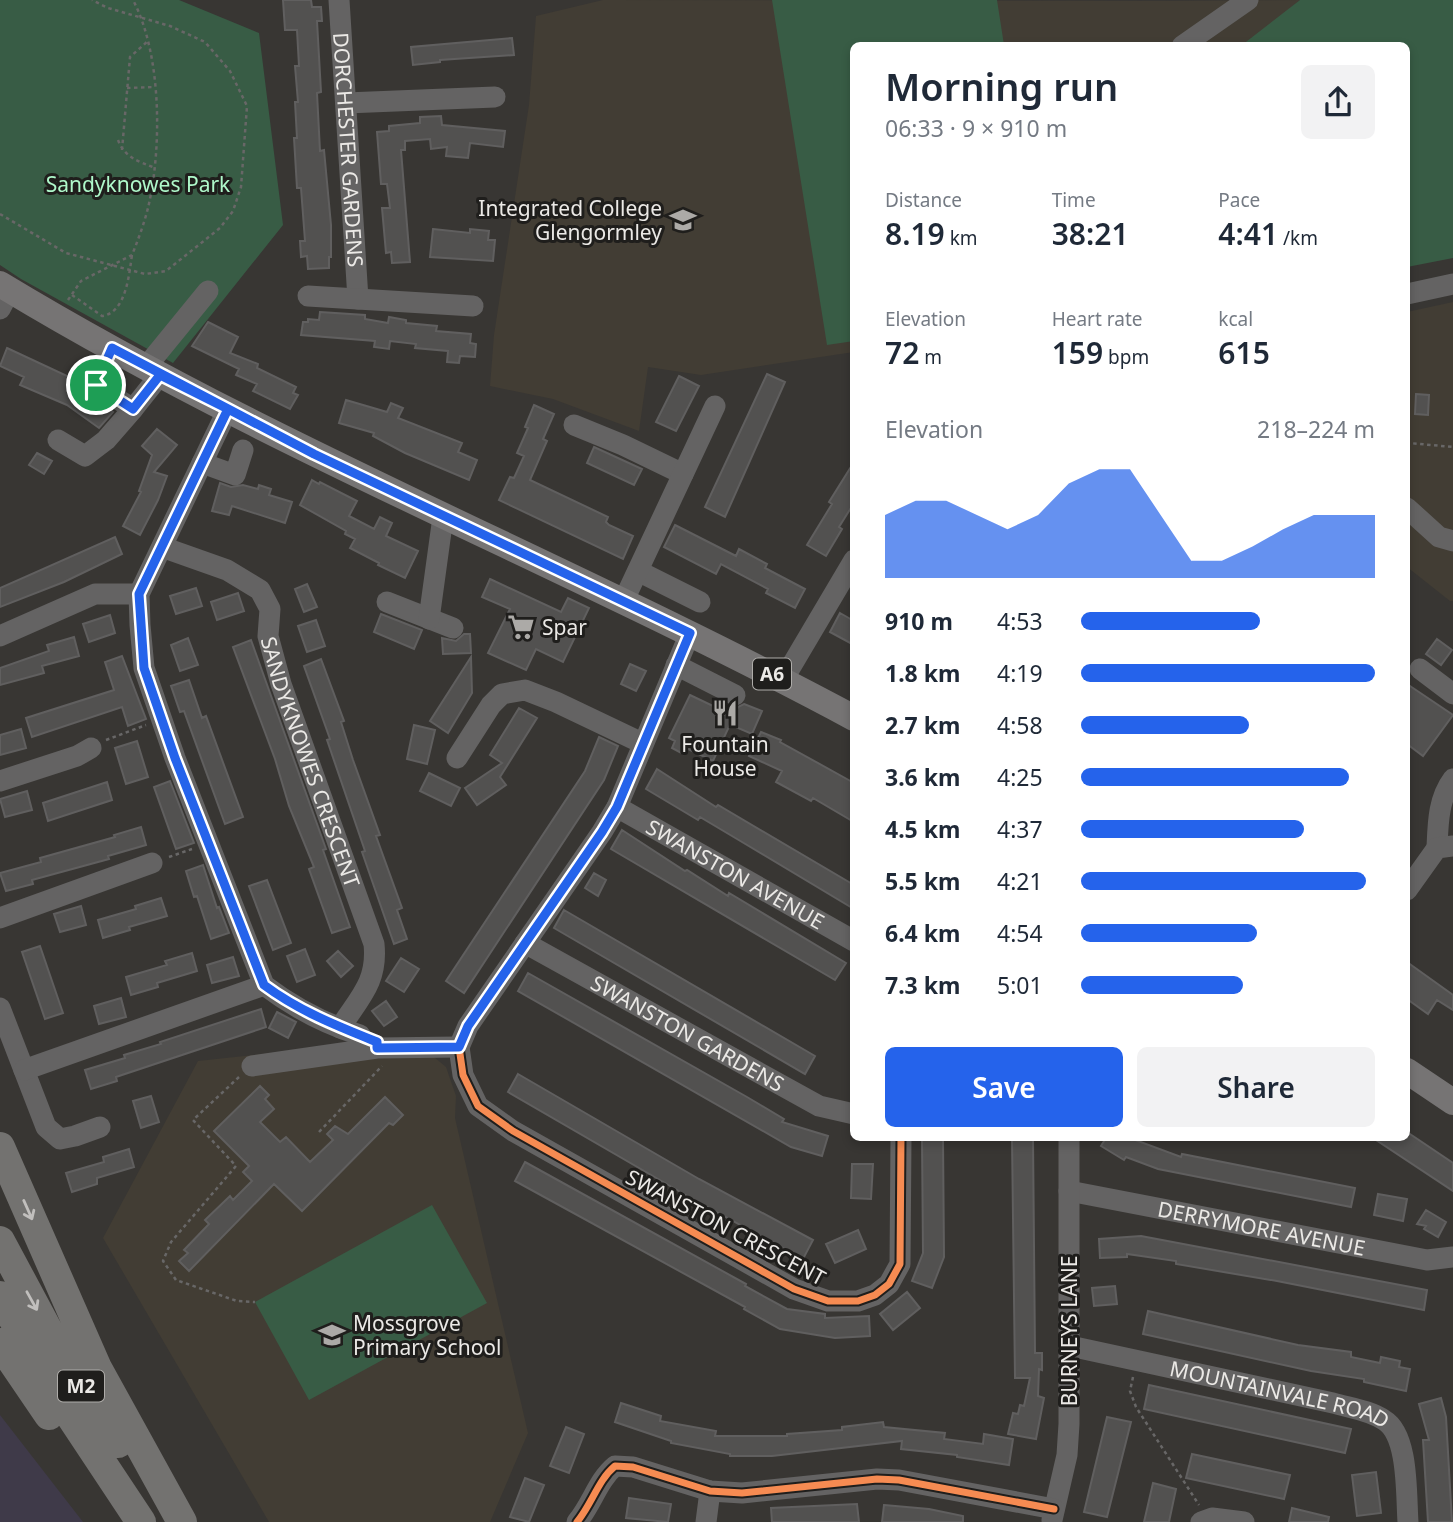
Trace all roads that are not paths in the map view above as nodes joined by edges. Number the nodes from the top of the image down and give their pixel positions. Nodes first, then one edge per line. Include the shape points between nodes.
1 (339, 0) edge
2 (1248, 0) edge
3 (1189, 42) edge
4 (495, 97) dead end
5 (346, 103) junction
6 (1453, 284) edge
7 (208, 291) dead end
8 (1410, 293) edge
9 (3, 294) edge
10 (308, 296) dead end
11 (358, 299) junction
12 (473, 306) dead end
13 (112, 348) junction
14 (153, 371) junction
15 (715, 406) dead end
16 (133, 409) junction
17 (228, 409) junction
18 (574, 425) dead end
19 (58, 440) dead end
20 (243, 450) dead end
21 (202, 463) junction
22 (683, 474) junction
23 (1410, 511) edge
24 (443, 517) junction
25 (1453, 541) edge
26 (162, 547) junction
27 (850, 568) edge
28 (638, 571) junction
29 (139, 594) junction
30 (387, 602) dead end
31 (623, 602) junction
32 (700, 602) dead end
33 (429, 620) junction
34 (453, 628) dead end
35 (690, 633) junction
36 (0, 636) edge
37 (676, 665) junction
38 (1420, 669) dead end
39 (783, 680) junction
40 (1453, 694) edge
41 (735, 695) dead end
42 (850, 716) edge
43 (642, 743) junction
44 (91, 748) road end
45 (457, 758) dead end
46 (1453, 779) edge
47 (0, 781) edge
48 (617, 807) junction
49 (1445, 847) edge
50 (152, 863) road end
51 (1410, 887) edge
52 (0, 918) edge
53 (850, 939) edge
54 (525, 943) junction
55 (264, 985) junction
56 (0, 1008) edge
57 (340, 1028) junction
58 (369, 1042) junction
59 (459, 1047) junction
60 (252, 1066) road end
61 (24, 1070) junction
62 (1410, 1073) edge
63 (1453, 1102) edge
64 (850, 1113) edge
65 (100, 1127) dead end
66 (901, 1141) edge
67 (1069, 1141) edge
68 (0, 1147) edge
69 (1069, 1191) junction
70 (0, 1241) edge
71 (1453, 1257) edge
72 (62, 1287) junction
73 (0, 1296) edge
74 (0, 1343) edge
75 (1070, 1346) junction
76 (710, 1491) junction
77 (1053, 1515) edge
78 (1205, 1521) edge
79 (134, 1522) edge
80 (141, 1522) edge
81 (179, 1522) edge
82 (205, 1522) edge
83 (578, 1522) edge
84 (706, 1522) edge
85 (1244, 1522) edge
86 (1408, 1522) edge

1 - 5 street, DORCHESTER GARDENS
2 - 3 street
4 - 5 street
5 - 11 street, DORCHESTER GARDENS
6 - 8 street
7 - 14 street
9 - 13 main road, A6
10 - 11 street
11 - 12 street
13 - 14 main road, A6
13 - 16 street via 96,385
14 - 16 street
14 - 17 main road, A6
15 - 22 street
16 - 19 street via 85,456
17 - 21 street
17 - 24 main road, A6
18 - 22 street
20 - 21 street via 235,475
21 - 26 street
22 - 28 street
23 - 25 street via 1439,537
24 - 31 main road, A6
24 - 33 street
26 - 29 street
26 - 57 street, SANDYKNOWES CRESCENT via 227,570 260,590 270,609 268,636 281,684 374,944 376,963 368,988
27 - 39 street
28 - 31 street
28 - 32 street
29 - 36 street via 95,594
29 - 55 street via 144,668
30 - 33 street
31 - 35 main road, A6
33 - 34 street
35 - 37 street
35 - 39 main road, A6
37 - 41 street
37 - 43 street
38 - 40 street
39 - 42 main road, A6
43 - 45 street via 525,690 502,694 491,705
43 - 48 street
44 - 47 street
46 - 49 street via 1444,791 1439,816
48 - 53 street, SWANSTON AVENUE
48 - 54 street
49 - 51 street
50 - 52 street
54 - 59 street via 468,1026
54 - 64 street, SWANSTON GARDENS via 818,1107
55 - 57 street
55 - 61 street
56 - 61 street
57 - 58 street
58 - 59 street
58 - 60 street
59 - 66 street, SWANSTON CRESCENT via 463,1075 478,1107 504,1125 794,1289 828,1301 858,1301 875,1295 900,1264
61 - 65 street via 46,1127 60,1139
62 - 63 main road
67 - 69 street, BURNEYS LANE
68 -> 72 highway
69 - 71 street, DERRYMORE AVENUE via 1427,1260
69 - 75 street, BURNEYS LANE
70 -> 81 highway, M2 via 68,1368
72 - 81 highway via 97,1368
72 - 82 highway
73 - 80 highway, M2 via 66,1409
74 - 79 highway via 83,1460
75 - 77 street, BURNEYS LANE via 1067,1455
75 - 86 street, MOUNTAINVALE ROAD via 1332,1403 1386,1421 1397,1433 1402,1450
76 - 77 street via 741,1493 899,1480
76 - 83 street via 633,1467 615,1466 605,1474
76 - 84 street
78 - 85 street via 1212,1517

